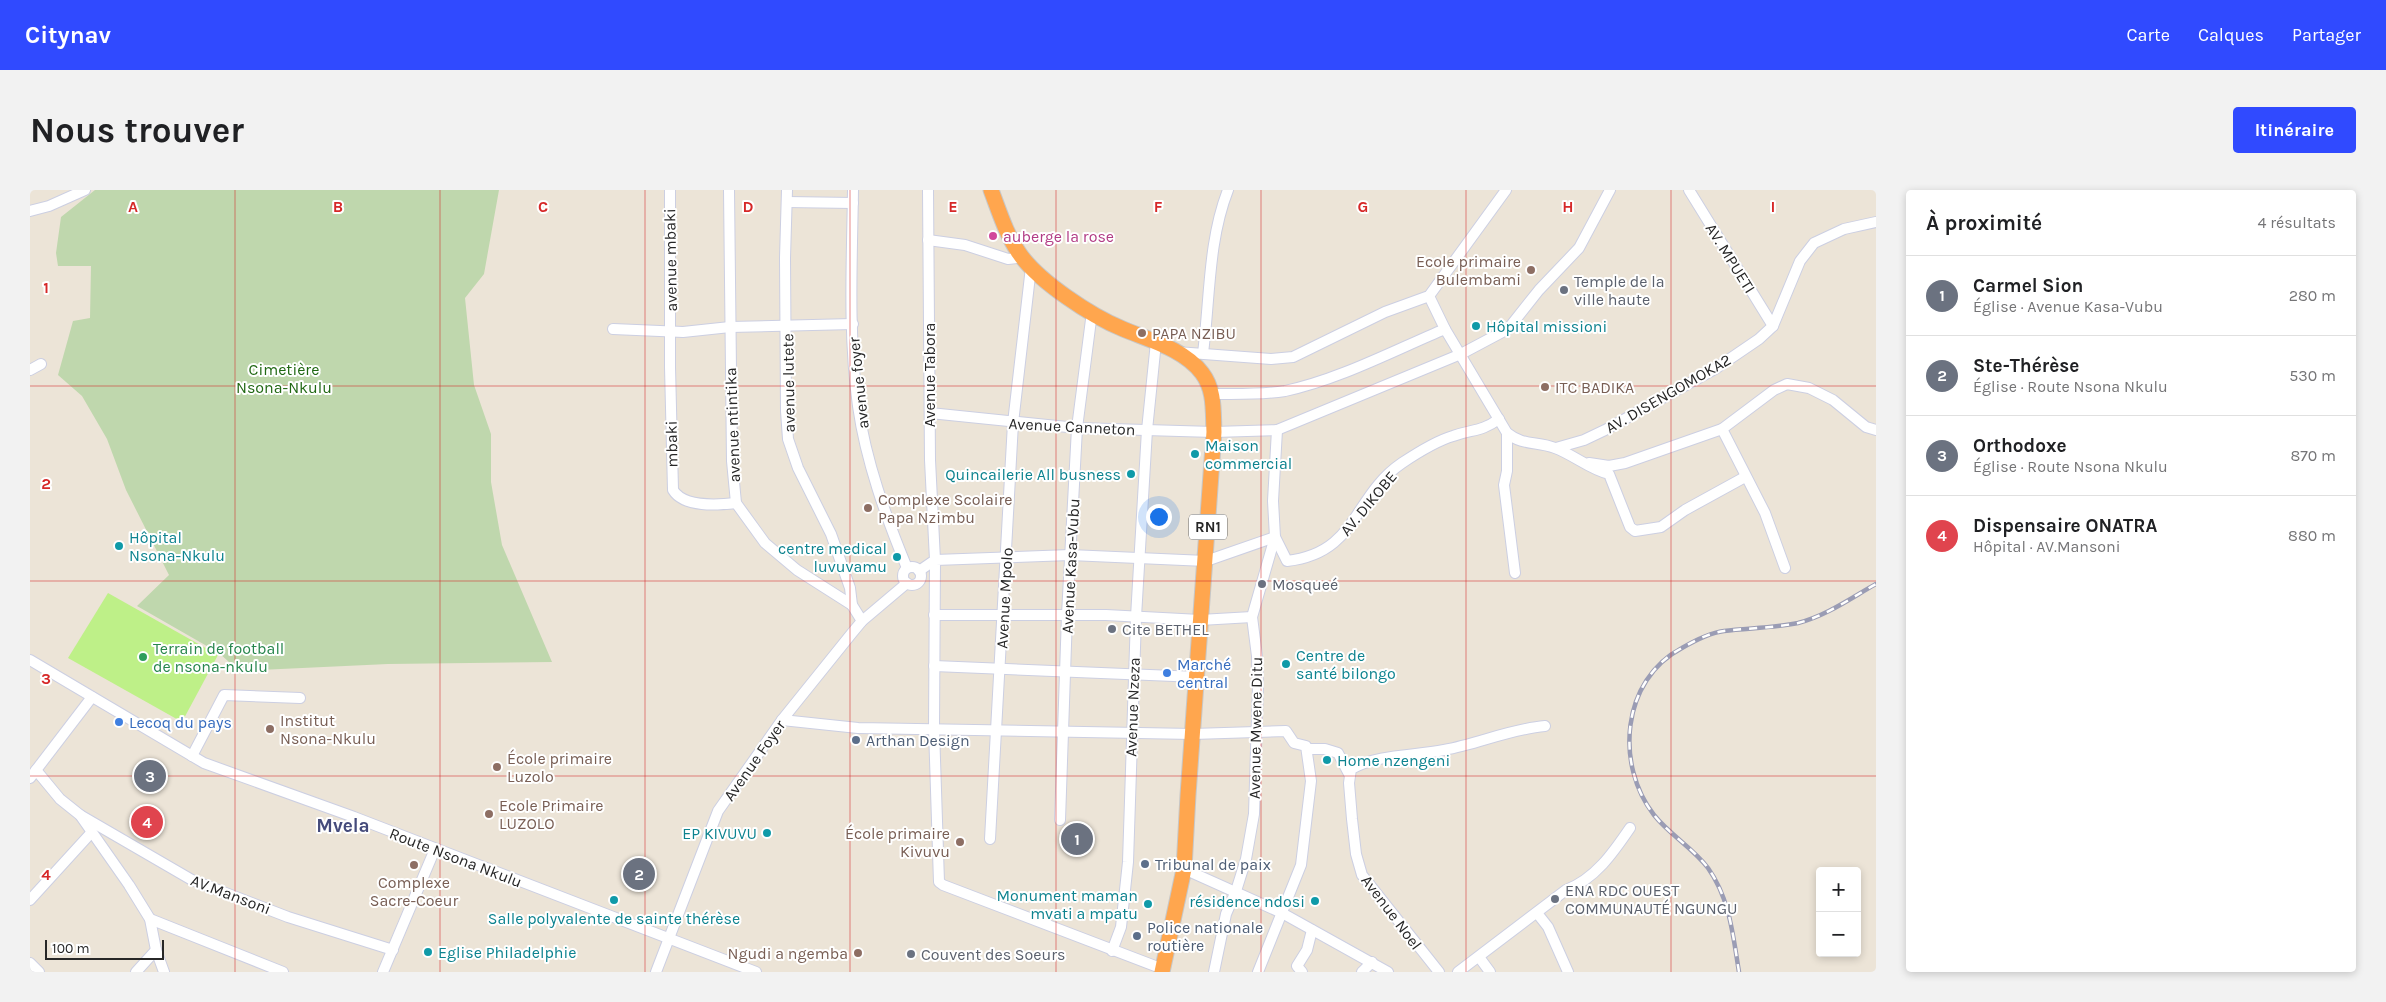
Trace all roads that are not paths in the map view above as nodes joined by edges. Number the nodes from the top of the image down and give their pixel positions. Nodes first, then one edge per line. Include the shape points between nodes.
1 (85, 190) edge
2 (670, 190) edge
3 (729, 190) edge
4 (787, 190) edge
5 (853, 190) edge
6 (928, 190) edge
7 (991, 190) edge
8 (1228, 190) edge
9 (1506, 190) edge
10 (1610, 190) edge
11 (1689, 190) edge
12 (787, 202) junction
13 (853, 203) junction
14 (30, 211) edge
15 (1876, 222) edge
16 (928, 240) junction
17 (1020, 255) junction
18 (1031, 268) junction
19 (1429, 296) junction
20 (1092, 312) junction
21 (853, 324) junction
22 (787, 325) junction
23 (1773, 326) junction
24 (730, 327) junction
25 (1445, 329) junction
26 (613, 330) dead end
27 (671, 330) junction
28 (1156, 342) junction
29 (1176, 352) junction
30 (1203, 353) junction
31 (1461, 354) junction
32 (40, 364) dead end
33 (30, 370) edge
34 (1212, 394) junction
35 (930, 413) junction
36 (1499, 419) junction
37 (1013, 423) junction
38 (1077, 428) junction
39 (1722, 429) junction
40 (1147, 430) junction
41 (1277, 430) junction
42 (1876, 430) edge
43 (1214, 432) junction
44 (1507, 432) junction
45 (1556, 448) junction
46 (1580, 460) junction
47 (1745, 476) junction
48 (736, 503) junction
49 (1275, 537) junction
50 (1070, 555) junction
51 (1006, 556) junction
52 (1139, 558) junction
53 (935, 560) junction
54 (1206, 561) junction
55 (908, 568) junction
56 (1785, 568) dead end
57 (918, 571) junction
58 (1515, 573) dead end
59 (907, 584) junction
60 (852, 605) junction
61 (934, 615) junction
62 (1004, 615) junction
63 (1067, 615) junction
64 (1136, 617) junction
65 (1252, 617) junction
66 (1200, 620) junction
67 (862, 621) junction
68 (32, 665) edge
69 (934, 666) junction
70 (1001, 668) junction
71 (1065, 670) junction
72 (1133, 673) junction
73 (1198, 677) junction
74 (92, 697) junction
75 (300, 698) dead end
76 (782, 720) junction
77 (1545, 726) dead end
78 (934, 729) junction
79 (997, 730) junction
80 (1062, 731) junction
81 (1130, 732) junction
82 (1193, 734) junction
83 (1257, 734) junction
84 (1308, 751) junction
85 (192, 756) junction
86 (33, 774) edge
87 (1349, 774) junction
88 (80, 815) junction
89 (1060, 820) dead end
90 (1630, 828) dead end
91 (91, 833) junction
92 (990, 839) dead end
93 (435, 848) junction
94 (1184, 869) junction
95 (1236, 892) junction
96 (30, 900) edge
97 (1282, 912) junction
98 (1537, 913) junction
99 (150, 919) junction
100 (1312, 930) junction
101 (668, 938) junction
102 (156, 950) junction
103 (392, 950) junction
104 (1112, 951) junction
105 (1479, 957) junction
106 (1372, 962) junction
107 (30, 963) edge
108 (1162, 970) edge
109 (39, 972) edge
110 (136, 972) edge
111 (164, 972) edge
112 (283, 972) edge
113 (383, 972) edge
114 (656, 972) edge
115 (756, 972) edge
116 (1214, 972) edge
117 (1258, 972) edge
118 (1302, 972) edge
119 (1362, 972) edge
120 (1388, 972) edge
121 (1438, 972) edge
122 (1458, 972) edge
123 (1490, 972) edge
124 (1568, 972) edge

1 - 14 street
2 - 27 street, avenue mbaki
3 - 24 street, avenue ntintika
4 - 12 street, avenue lutete
5 - 13 street, avenue foyer
6 - 16 street, Avenue Tabora
7 - 17 highway, RN1 via 1005,228
8 - 30 street via 1213,252
9 - 19 street
10 - 31 street via 1579,248 1539,290 1514,325
11 - 23 street, AV. MPUETI
12 - 13 street
12 - 22 street, avenue lutete
13 - 21 street, avenue foyer
15 - 23 street via 1844,229 1814,243 1800,261
16 - 17 street via 969,246 1008,259
16 - 35 street, Avenue Tabora
17 - 18 highway, RN1
18 - 20 highway, RN1
18 - 37 street, Avenue Mpolo
19 - 25 street
19 - 30 street via 1385,312 1293,357 1258,358
20 - 28 highway, RN1 via 1118,327
20 - 38 street, Avenue Kasa-Vubu
21 - 22 street
21 - 55 street, avenue foyer via 858,405 867,454
22 - 24 street
22 - 60 street, avenue lutete via 788,440 798,468 831,534 850,588
23 - 45 street, AV. DISENGOMOKA2 via 1759,339 1691,382 1605,430
24 - 27 street via 683,332
24 - 48 street, avenue ntintika via 732,461
25 - 31 street
25 - 34 street via 1360,365 1287,390
26 - 27 street
27 - 48 street, mbaki via 673,490 689,502
28 - 29 highway, RN1
28 - 40 street, Avenue Nzeza
29 - 30 street
29 - 34 highway, RN1 via 1202,372
31 - 36 street
31 - 41 street
32 - 33 street
34 - 43 highway, RN1
35 - 37 street, Avenue Canneton
35 - 53 street, Avenue Tabora
36 - 44 street
36 - 49 street, AV. DIKOBE via 1486,429 1452,436 1402,464 1369,496 1343,534 1322,552 1286,560
37 - 38 street, Avenue Canneton
37 - 51 street, Avenue Mpolo
38 - 40 street, Avenue Canneton
38 - 50 street, Avenue Kasa-Vubu
39 - 42 street via 1774,390 1795,384 1833,400 1866,428
39 - 46 street via 1609,466
39 - 47 street
40 - 43 street, Avenue Canneton
40 - 52 street, Avenue Nzeza
41 - 43 street, Avenue Canneton
41 - 49 street via 1273,501
43 - 54 highway, RN1
44 - 45 street via 1516,440
44 - 58 street via 1504,485
45 - 46 street
46 - 47 street via 1611,476 1634,531 1661,527
47 - 56 street via 1765,513
48 - 60 street, avenue ntintika via 765,543 797,570
49 - 54 street
49 - 65 street
50 - 51 street
50 - 52 street
50 - 63 street, Avenue Kasa-Vubu
51 - 53 street
51 - 62 street, Avenue Mpolo
52 - 54 street
52 - 64 street, Avenue Nzeza
53 - 57 street
53 - 61 street, Avenue Tabora
54 - 66 highway, RN1
55 - 57 street
55 - 59 street via 903,576
57 - 59 street via 918,582
59 - 67 street, Avenue Foyer
60 - 67 street, avenue lutete
61 - 62 street
61 - 69 street, Avenue Tabora
62 - 63 street
62 - 70 street, Avenue Mpolo
63 - 64 street
63 - 71 street, Avenue Kasa-Vubu
64 - 66 street
64 - 72 street, Avenue Nzeza
65 - 66 street
65 - 83 street, Avenue Mwene Ditu via 1257,656
66 - 73 highway, RN1
67 - 76 street, Avenue Foyer
68 - 74 street, Route Nsona Nkulu
69 - 70 street
69 - 78 street, Avenue Tabora
70 - 71 street
70 - 79 street, Avenue Mpolo
71 - 72 street
71 - 80 street, Avenue Kasa-Vubu
72 - 73 street
72 - 81 street, Avenue Nzeza
73 - 82 highway, RN1
74 - 85 street, Route Nsona Nkulu
74 - 86 street
75 - 85 street via 224,695
76 - 78 street via 858,728
76 - 101 street, Avenue Foyer via 718,811
77 - 87 street via 1446,750 1383,760 1355,767
78 - 79 street
78 - 104 street, Avenue Tabora via 938,879 943,885
79 - 80 street
79 - 92 street, Avenue Mpolo
80 - 81 street
80 - 89 street, Avenue Kasa-Vubu
81 - 82 street
81 - 104 street, Avenue Nzeza via 1127,872 1121,927
82 - 83 street
82 - 94 highway, RN1
83 - 84 street via 1286,731 1294,743
83 - 95 street, Avenue Mwene Ditu via 1254,814
84 - 87 street via 1325,748 1338,753
84 - 97 street via 1311,781 1301,865
85 - 93 street, Route Nsona Nkulu
86 - 88 street
87 - 121 street, Avenue Noel via 1356,847 1366,881
88 - 91 street
88 - 103 street, AV.Mansoni via 192,880
90 - 98 street via 1608,860
91 - 96 street
91 - 99 street
93 - 101 street, Route Nsona Nkulu
93 - 103 street
94 - 95 street
94 - 108 highway, RN1
95 - 97 street
95 - 116 street, Avenue Mwene Ditu via 1226,914
97 - 100 street
97 - 117 street
98 - 105 street
98 - 124 street via 1548,926
99 - 102 street
99 - 112 street
100 - 106 street
100 - 118 street via 1307,950 1297,966
101 - 114 street, Avenue Foyer
101 - 115 street, Route Nsona Nkulu
102 - 110 street
102 - 111 street
103 - 113 street
104 - 108 street
105 - 122 street
105 - 123 street
106 - 119 street
106 - 120 street
107 - 109 street

